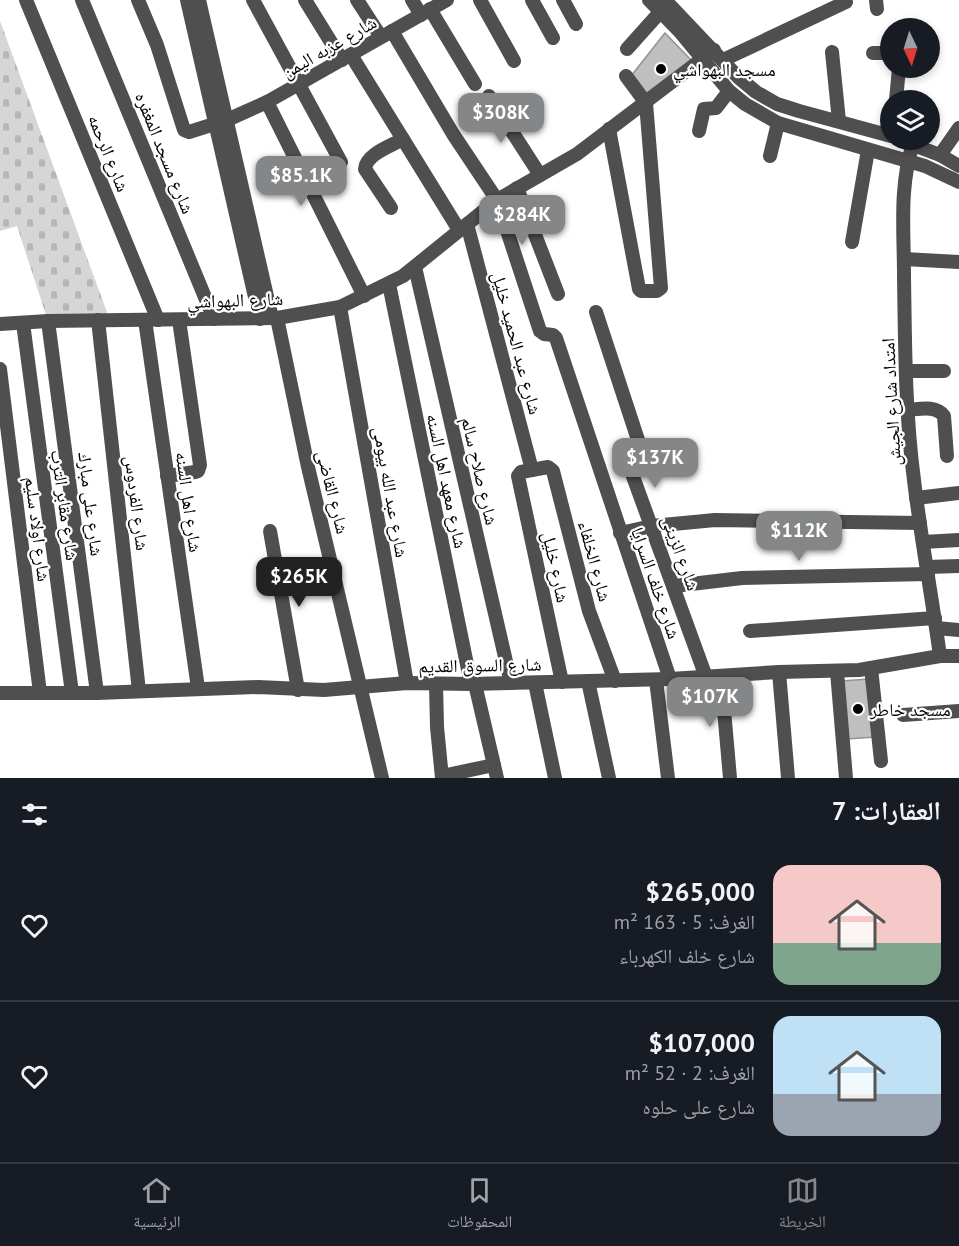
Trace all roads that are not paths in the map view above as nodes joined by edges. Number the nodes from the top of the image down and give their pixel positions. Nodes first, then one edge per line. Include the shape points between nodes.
1 (26, 0) edge
2 (82, 0) edge
3 (138, 0) edge
4 (187, 0) edge
5 (199, 0) edge
6 (254, 0) edge
7 (305, 0) edge
8 (357, 0) edge
9 (412, 0) edge
10 (447, 0) edge
11 (480, 0) edge
12 (532, 0) edge
13 (563, 0) edge
14 (649, 0) edge
15 (846, 2) dead end
16 (663, 6) edge
17 (426, 12) junction
18 (576, 24) dead end
19 (387, 34) junction
20 (553, 38) dead end
21 (627, 49) dead end
22 (832, 52) dead end
23 (873, 53) dead end
24 (880, 53) edge
25 (346, 57) junction
26 (714, 57) junction
27 (514, 61) dead end
28 (626, 76) dead end
29 (476, 84) dead end
30 (298, 85) junction
31 (729, 91) junction
32 (489, 96) dead end
33 (267, 102) junction
34 (646, 103) junction
35 (839, 121) junction
36 (222, 122) junction
37 (778, 123) junction
38 (609, 129) junction
39 (959, 129) edge
40 (699, 131) dead end
41 (880, 133) edge
42 (403, 140) junction
43 (868, 150) junction
44 (907, 150) edge
45 (927, 150) edge
46 (940, 155) junction
47 (770, 156) dead end
48 (341, 162) dead end
49 (907, 162) junction
50 (959, 166) edge
51 (540, 175) junction
52 (959, 182) edge
53 (517, 188) junction
54 (496, 200) junction
55 (391, 208) dead end
56 (463, 227) junction
57 (852, 242) dead end
58 (904, 259) junction
59 (959, 262) edge
60 (415, 267) junction
61 (389, 284) junction
62 (558, 294) dead end
63 (364, 297) junction
64 (340, 307) junction
65 (596, 312) dead end
66 (214, 319) junction
67 (270, 319) junction
68 (98, 320) junction
69 (152, 320) junction
70 (179, 320) junction
71 (48, 321) junction
72 (22, 322) junction
73 (0, 324) edge
74 (0, 369) edge
75 (944, 370) dead end
76 (906, 371) junction
77 (908, 410) junction
78 (947, 456) dead end
79 (532, 470) junction
80 (166, 476) junction
81 (959, 493) edge
82 (916, 498) junction
83 (920, 523) junction
84 (652, 526) junction
85 (270, 531) dead end
86 (620, 533) junction
87 (959, 540) edge
88 (923, 542) junction
89 (959, 567) edge
90 (928, 570) junction
91 (674, 586) junction
92 (935, 623) junction
93 (959, 630) edge
94 (750, 631) dead end
95 (940, 656) junction
96 (959, 656) edge
97 (871, 668) junction
98 (778, 672) junction
99 (837, 672) junction
100 (721, 676) junction
101 (706, 677) junction
102 (663, 679) junction
103 (588, 681) junction
104 (615, 681) junction
105 (562, 682) junction
106 (511, 683) junction
107 (534, 683) junction
108 (407, 684) junction
109 (436, 684) junction
110 (473, 684) junction
111 (198, 688) junction
112 (362, 688) junction
113 (298, 690) junction
114 (139, 691) junction
115 (0, 693) edge
116 (40, 693) junction
117 (72, 693) junction
118 (97, 693) junction
119 (959, 711) edge
120 (903, 715) dead end
121 (881, 761) dead end
122 (495, 771) edge
123 (442, 777) edge
124 (382, 778) edge
125 (555, 778) edge
126 (609, 778) edge
127 (668, 778) edge
128 (730, 778) edge
129 (788, 778) edge
130 (846, 778) edge

1 - 69 street, شارع الرحمه
2 - 66 street, شارع مسجد المغفره
3 - 36 street, شارع عزبه اليمن via 184,130
4 - 36 street
5 - 36 street
6 - 30 street
7 - 25 street, شارع عبد الحميد خليل
8 - 19 street, شارع خلف السرايا
9 - 17 street
10 - 17 street, شارع عزبه اليمن
11 - 27 street
12 - 20 street
13 - 18 street
14 - 16 street
15 - 26 street, شارع البهواشي
16 - 21 street
16 - 26 street
17 - 19 street, شارع عزبه اليمن
17 - 29 street
19 - 25 street, شارع عزبه اليمن
19 - 54 street, شارع خلف السرايا
22 - 35 street
23 - 24 street
25 - 30 street, شارع عزبه اليمن
25 - 42 street, شارع عبد الحميد خليل
26 - 31 street
26 - 34 street, شارع البهواشي
26 - 35 street via 777,104
28 - 34 street
30 - 33 street, شارع عزبه اليمن
30 - 48 street
31 - 37 street
31 - 40 street via 716,108 704,109
32 - 51 street
33 - 36 street, شارع عزبه اليمن
33 - 63 street
34 - 38 street, شارع البهواشي
34 - 38 street via 661,288 657,291 639,289
35 - 41 street
36 - 67 street, شارع القاضى
37 - 43 street
37 - 47 street
38 - 51 street, شارع البهواشي via 577,154
39 - 46 street
42 - 55 street via 370,158 365,165
42 - 56 street, شارع عبد الحميد خليل
43 - 49 street
43 - 57 street
44 - 49 street, امتداد شارع الجيش
45 - 46 street
46 - 50 street
49 - 52 street
49 - 58 street, امتداد شارع الجيش
51 - 53 street, شارع البهواشي
53 - 54 street, شارع البهواشي
53 - 62 street
54 - 56 street, شارع البهواشي
54 - 86 street, شارع خلف السرايا via 540,331 556,339
56 - 60 street, شارع البهواشي
56 - 79 street, شارع عبد الحميد خليل
58 - 59 street
58 - 76 street, امتداد شارع الجيش
60 - 61 street, شارع البهواشي
60 - 106 street, شارع صلاح سالم
61 - 63 street, شارع البهواشي
61 - 110 street, شارع معهد اهل السنه
63 - 64 street, شارع البهواشي
64 - 67 street, شارع البهواشي
64 - 108 street, شارع عبد الله بيومى
65 - 84 street, شارع الزينى via 641,449 627,460
66 - 67 street, شارع البهواشي
66 - 70 street, شارع البهواشي
67 - 112 street, شارع القاضى
68 - 69 street, شارع البهواشي
68 - 71 street, شارع البهواشي
68 - 114 street, شارع الفردوس
69 - 70 street, شارع البهواشي
69 - 80 street, شارع اهل السنه
70 - 80 street via 200,465 195,472
71 - 72 street, شارع البهواشي
71 - 118 street, شارع على مبارك
72 - 73 street, شارع البهواشي
72 - 117 street, شارع مقابر الترب
74 - 116 street, شارع اولاد سليم
75 - 76 street
76 - 77 street, امتداد شارع الجيش
77 - 78 street via 936,409 944,416
77 - 82 street, امتداد شارع الجيش
79 - 104 street, شارع الخلفاء via 548,467 553,471 589,611
79 - 105 street, شارع خليل via 518,476
80 - 111 street, شارع اهل السنه
81 - 82 street
82 - 83 street, امتداد شارع الجيش
83 - 84 street via 715,520
83 - 88 street, امتداد شارع الجيش
84 - 86 street
84 - 91 street, شارع الزينى
85 - 113 street
86 - 102 street, شارع خلف السرايا
87 - 88 street
88 - 90 street, امتداد شارع الجيش
89 - 90 street
90 - 91 street via 742,578
90 - 92 street, امتداد شارع الجيش
91 - 101 street, شارع الزينى
92 - 93 street
92 - 94 street
92 - 95 street, امتداد شارع الجيش
95 - 96 street, شارع السوق القديم
95 - 97 street, شارع السوق القديم
97 - 99 street, شارع السوق القديم
97 - 121 street
98 - 99 street, شارع السوق القديم
98 - 100 street, شارع السوق القديم
98 - 129 street
99 - 130 street
100 - 101 street, شارع السوق القديم
100 - 128 street
101 - 102 street, شارع السوق القديم
102 - 104 street, شارع السوق القديم
102 - 127 street, شارع خلف السرايا
103 - 104 street, شارع السوق القديم
103 - 105 street, شارع السوق القديم
103 - 126 street
105 - 107 street, شارع السوق القديم
106 - 107 street, شارع السوق القديم
106 - 110 street, شارع السوق القديم
107 - 125 street
108 - 109 street, شارع السوق القديم
108 - 112 street, شارع السوق القديم
109 - 110 street, شارع السوق القديم
109 - 123 street
110 - 122 street, شارع معهد اهل السنه
111 - 113 street, شارع السوق القديم
111 - 114 street, شارع السوق القديم
112 - 113 street, شارع السوق القديم
112 - 124 street, شارع القاضى
114 - 118 street, شارع السوق القديم
115 - 116 street, شارع السوق القديم
116 - 117 street, شارع السوق القديم
117 - 118 street, شارع السوق القديم
119 - 120 street
122 - 123 street

